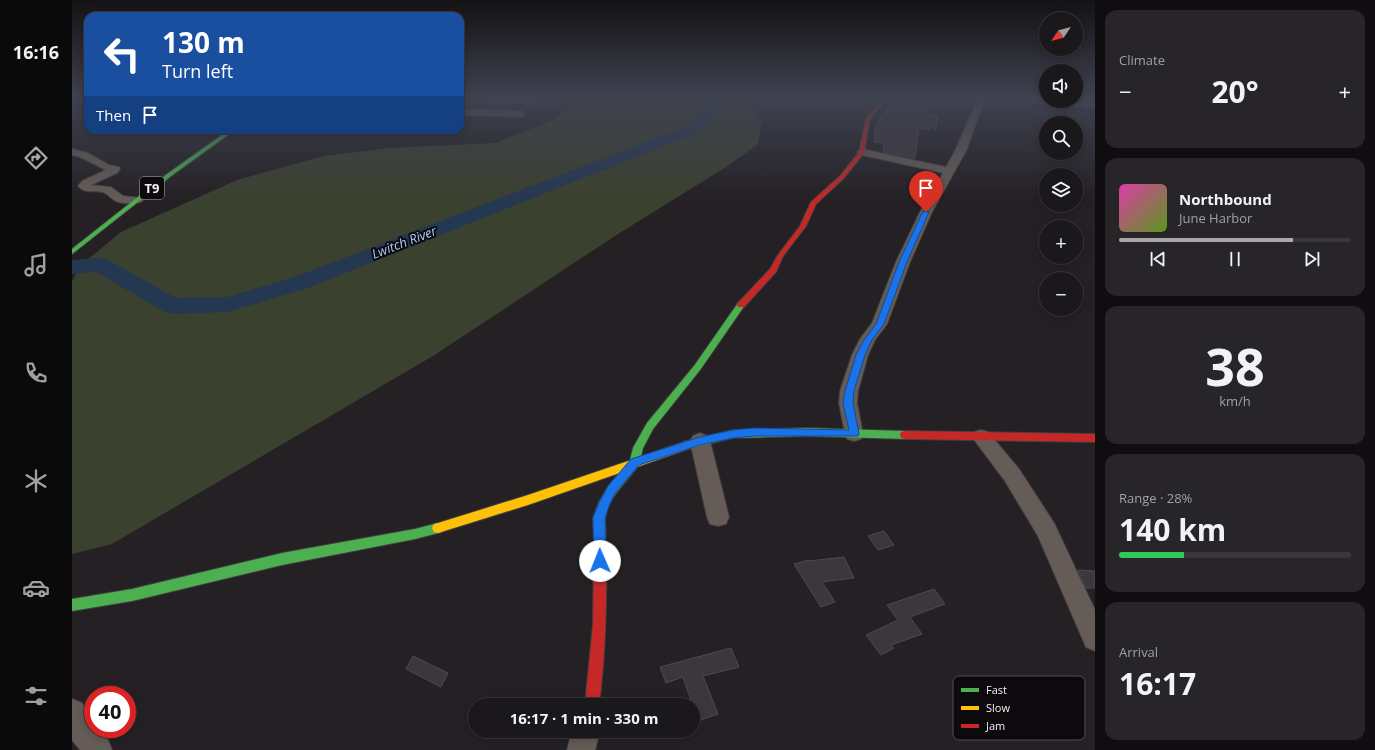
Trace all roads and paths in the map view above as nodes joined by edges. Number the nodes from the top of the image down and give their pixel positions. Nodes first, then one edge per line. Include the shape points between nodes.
1 (865, 132) edge
2 (968, 132) edge
3 (226, 134) edge
4 (72, 152) edge
5 (862, 152) junction
6 (949, 171) junction
7 (137, 200) junction
8 (74, 251) edge
9 (854, 434) junction
10 (981, 437) junction
11 (1095, 438) edge
12 (700, 441) junction
13 (635, 462) junction
14 (718, 517) dead end
15 (72, 605) edge
16 (1095, 638) edge
17 (593, 698) edge
18 (72, 713) edge
19 (584, 738) edge
20 (98, 750) edge
21 (581, 750) edge

1 - 5 main road
2 - 6 street
3 - 7 main road, T9
4 - 7 street via 115,169 84,186 107,189 120,199
5 - 6 street
5 - 13 main road via 842,177 813,203 803,226 780,256 773,270 746,298 698,368 650,426 638,448
6 - 9 street via 926,212 903,262 880,324 860,355 848,403
7 - 8 main road, T9
9 - 10 main road
9 - 12 main road via 755,432
10 - 11 main road
10 - 16 street via 1012,475 1046,530
12 - 13 main road
12 - 14 street
13 - 15 main road via 451,525 282,559 132,595
13 - 17 main road via 612,490 599,518 601,589 598,665
18 - 20 street
19 - 21 street

